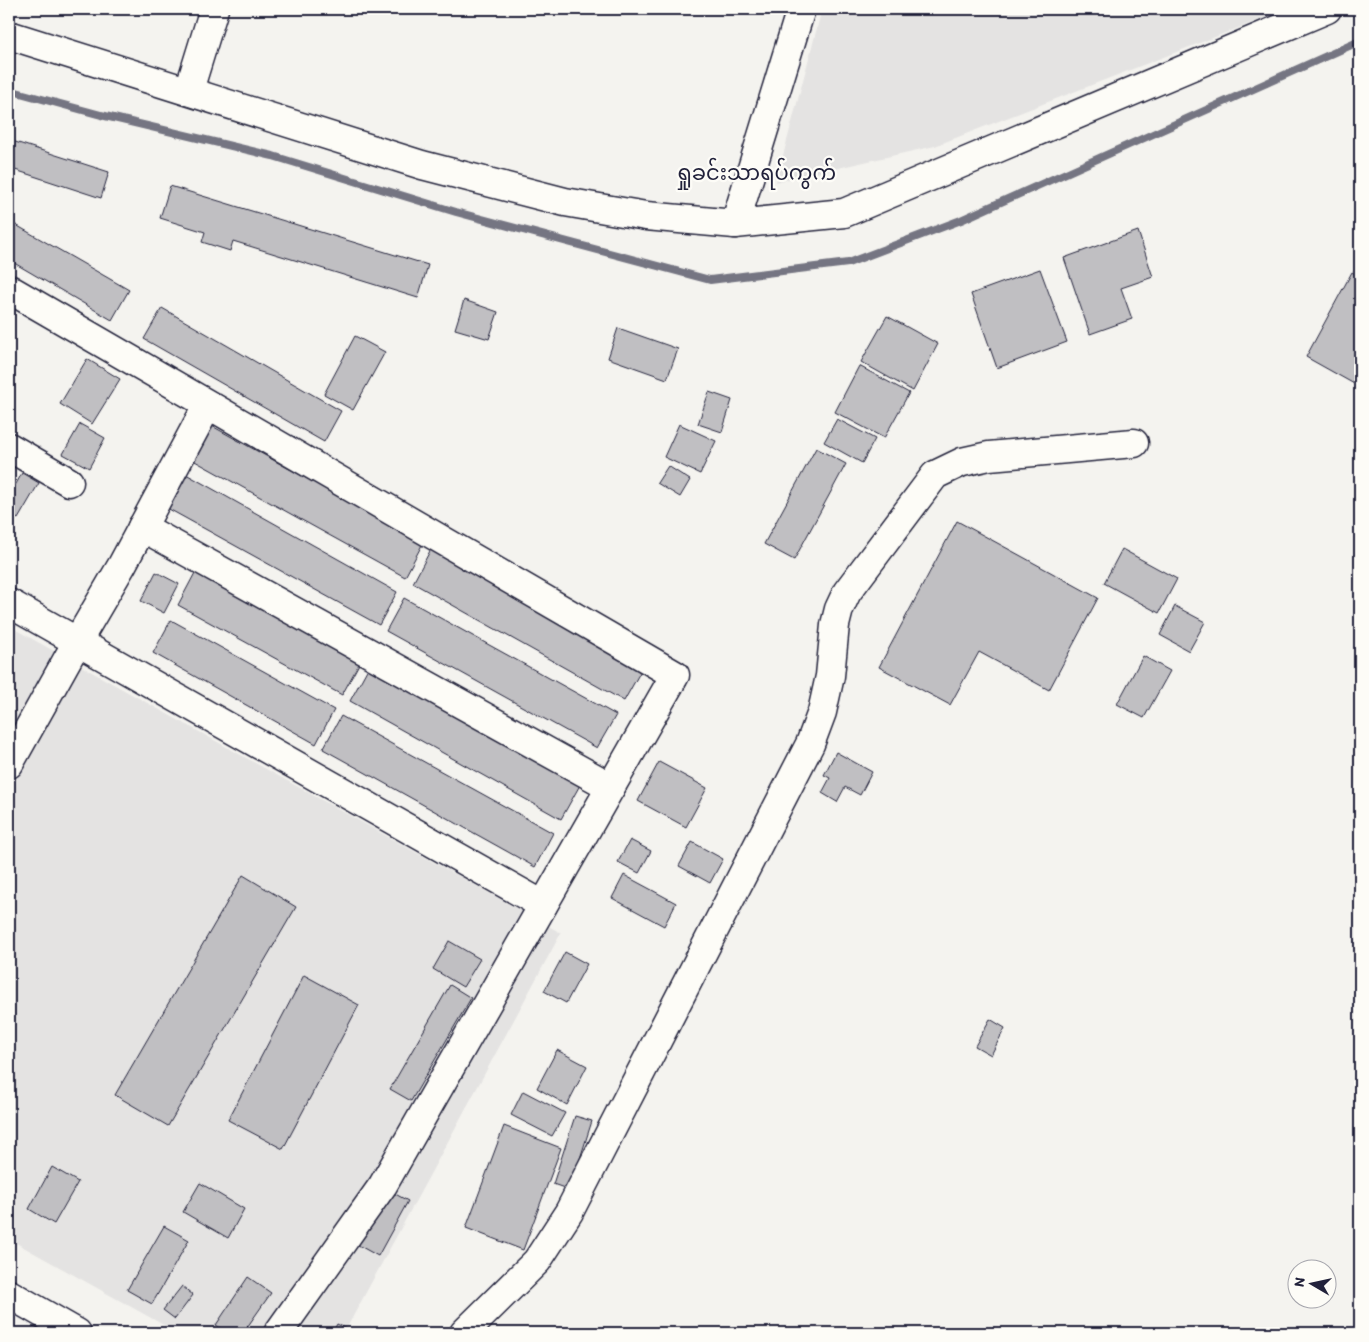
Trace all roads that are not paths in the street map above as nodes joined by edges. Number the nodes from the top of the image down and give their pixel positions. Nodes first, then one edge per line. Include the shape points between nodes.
1 (214, 9) edge
2 (801, 9) edge
3 (1327, 9) edge
4 (9, 34) edge
5 (189, 90) junction
6 (735, 224) junction
7 (9, 289) edge
8 (205, 410) dead end
9 (1134, 443) dead end
10 (9, 447) edge
11 (69, 482) dead end
12 (142, 527) junction
13 (9, 603) edge
14 (77, 642) junction
15 (9, 764) edge
16 (611, 786) junction
17 (543, 905) junction
18 (9, 1294) edge
19 (77, 1333) edge
20 (278, 1333) edge
21 (464, 1333) edge

1 - 5 street
2 - 6 street
3 - 6 street via 844,213
4 - 5 street
5 - 6 street via 422,164 565,202 646,216
7 - 16 street via 675,675
8 - 12 street
9 - 21 street via 989,456 962,462 935,475 846,592 835,625 830,676 822,712 810,744 703,953 569,1212 538,1261
10 - 11 street
12 - 14 street
12 - 16 street
13 - 14 street
14 - 15 street
14 - 17 street
16 - 17 street
17 - 20 street via 383,1185
18 - 19 street

